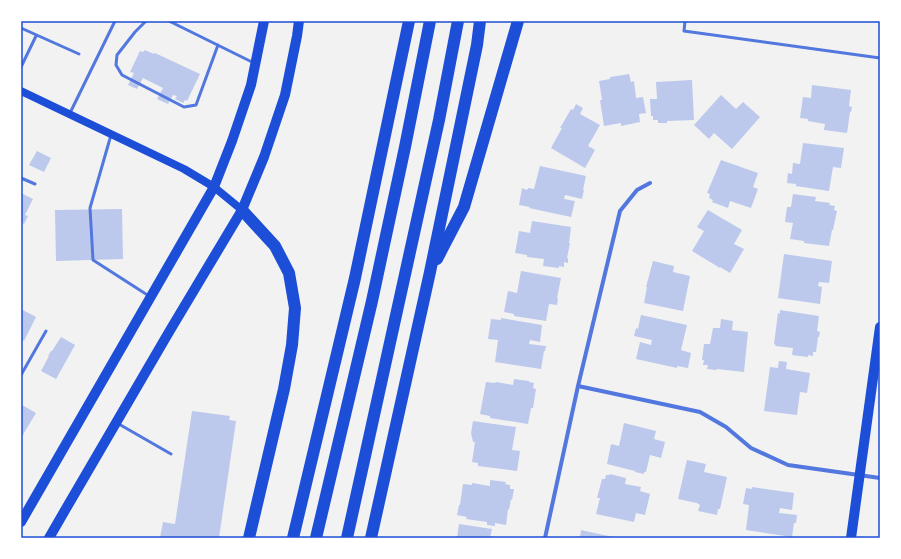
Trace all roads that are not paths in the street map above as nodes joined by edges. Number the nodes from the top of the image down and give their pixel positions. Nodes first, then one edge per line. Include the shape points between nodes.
1 (115, 21) edge
2 (146, 21) edge
3 (169, 21) edge
4 (264, 21) edge
5 (299, 21) edge
6 (409, 21) edge
7 (430, 21) edge
8 (458, 21) edge
9 (480, 21) edge
10 (518, 21) edge
11 (685, 21) edge
12 (21, 28) edge
13 (36, 36) junction
14 (218, 45) junction
15 (79, 54) dead end
16 (880, 58) edge
17 (256, 64) junction
18 (21, 67) edge
19 (21, 91) edge
20 (70, 114) junction
21 (112, 134) junction
22 (21, 178) edge
23 (650, 183) dead end
24 (35, 184) dead end
25 (214, 186) junction
26 (242, 210) junction
27 (430, 272) junction
28 (151, 297) junction
29 (880, 327) edge
30 (46, 331) dead end
31 (21, 375) edge
32 (578, 386) junction
33 (116, 423) junction
34 (171, 454) dead end
35 (860, 476) junction
36 (880, 478) edge
37 (21, 522) edge
38 (49, 538) edge
39 (249, 538) edge
40 (293, 538) edge
41 (316, 538) edge
42 (347, 538) edge
43 (371, 538) edge
44 (544, 538) edge
45 (851, 538) edge

1 - 20 lane
2 - 14 lane via 117,56 116,65 122,75 184,107 196,105
3 - 14 lane
4 - 17 main road
5 - 26 main road via 285,96
6 - 40 highway via 355,278
7 - 41 highway via 372,301
8 - 42 highway via 439,120
9 - 27 highway
10 - 27 highway via 464,207
11 - 16 lane via 684,31
12 - 13 lane
13 - 15 lane
13 - 18 lane
14 - 17 lane
17 - 25 main road via 232,141
19 - 20 main road
20 - 21 main road
21 - 25 main road
21 - 28 lane via 90,208 93,260
22 - 24 lane
23 - 32 street via 637,190 620,211
25 - 26 main road
25 - 28 main road
26 - 33 main road
26 - 39 highway via 275,246 289,273 295,308 292,346 284,389
27 - 43 highway
28 - 37 main road
29 - 35 main road
30 - 31 lane
32 - 35 street via 700,412 726,427 751,448 788,465
32 - 44 street
33 - 34 lane
33 - 38 main road
35 - 36 street
35 - 45 main road

